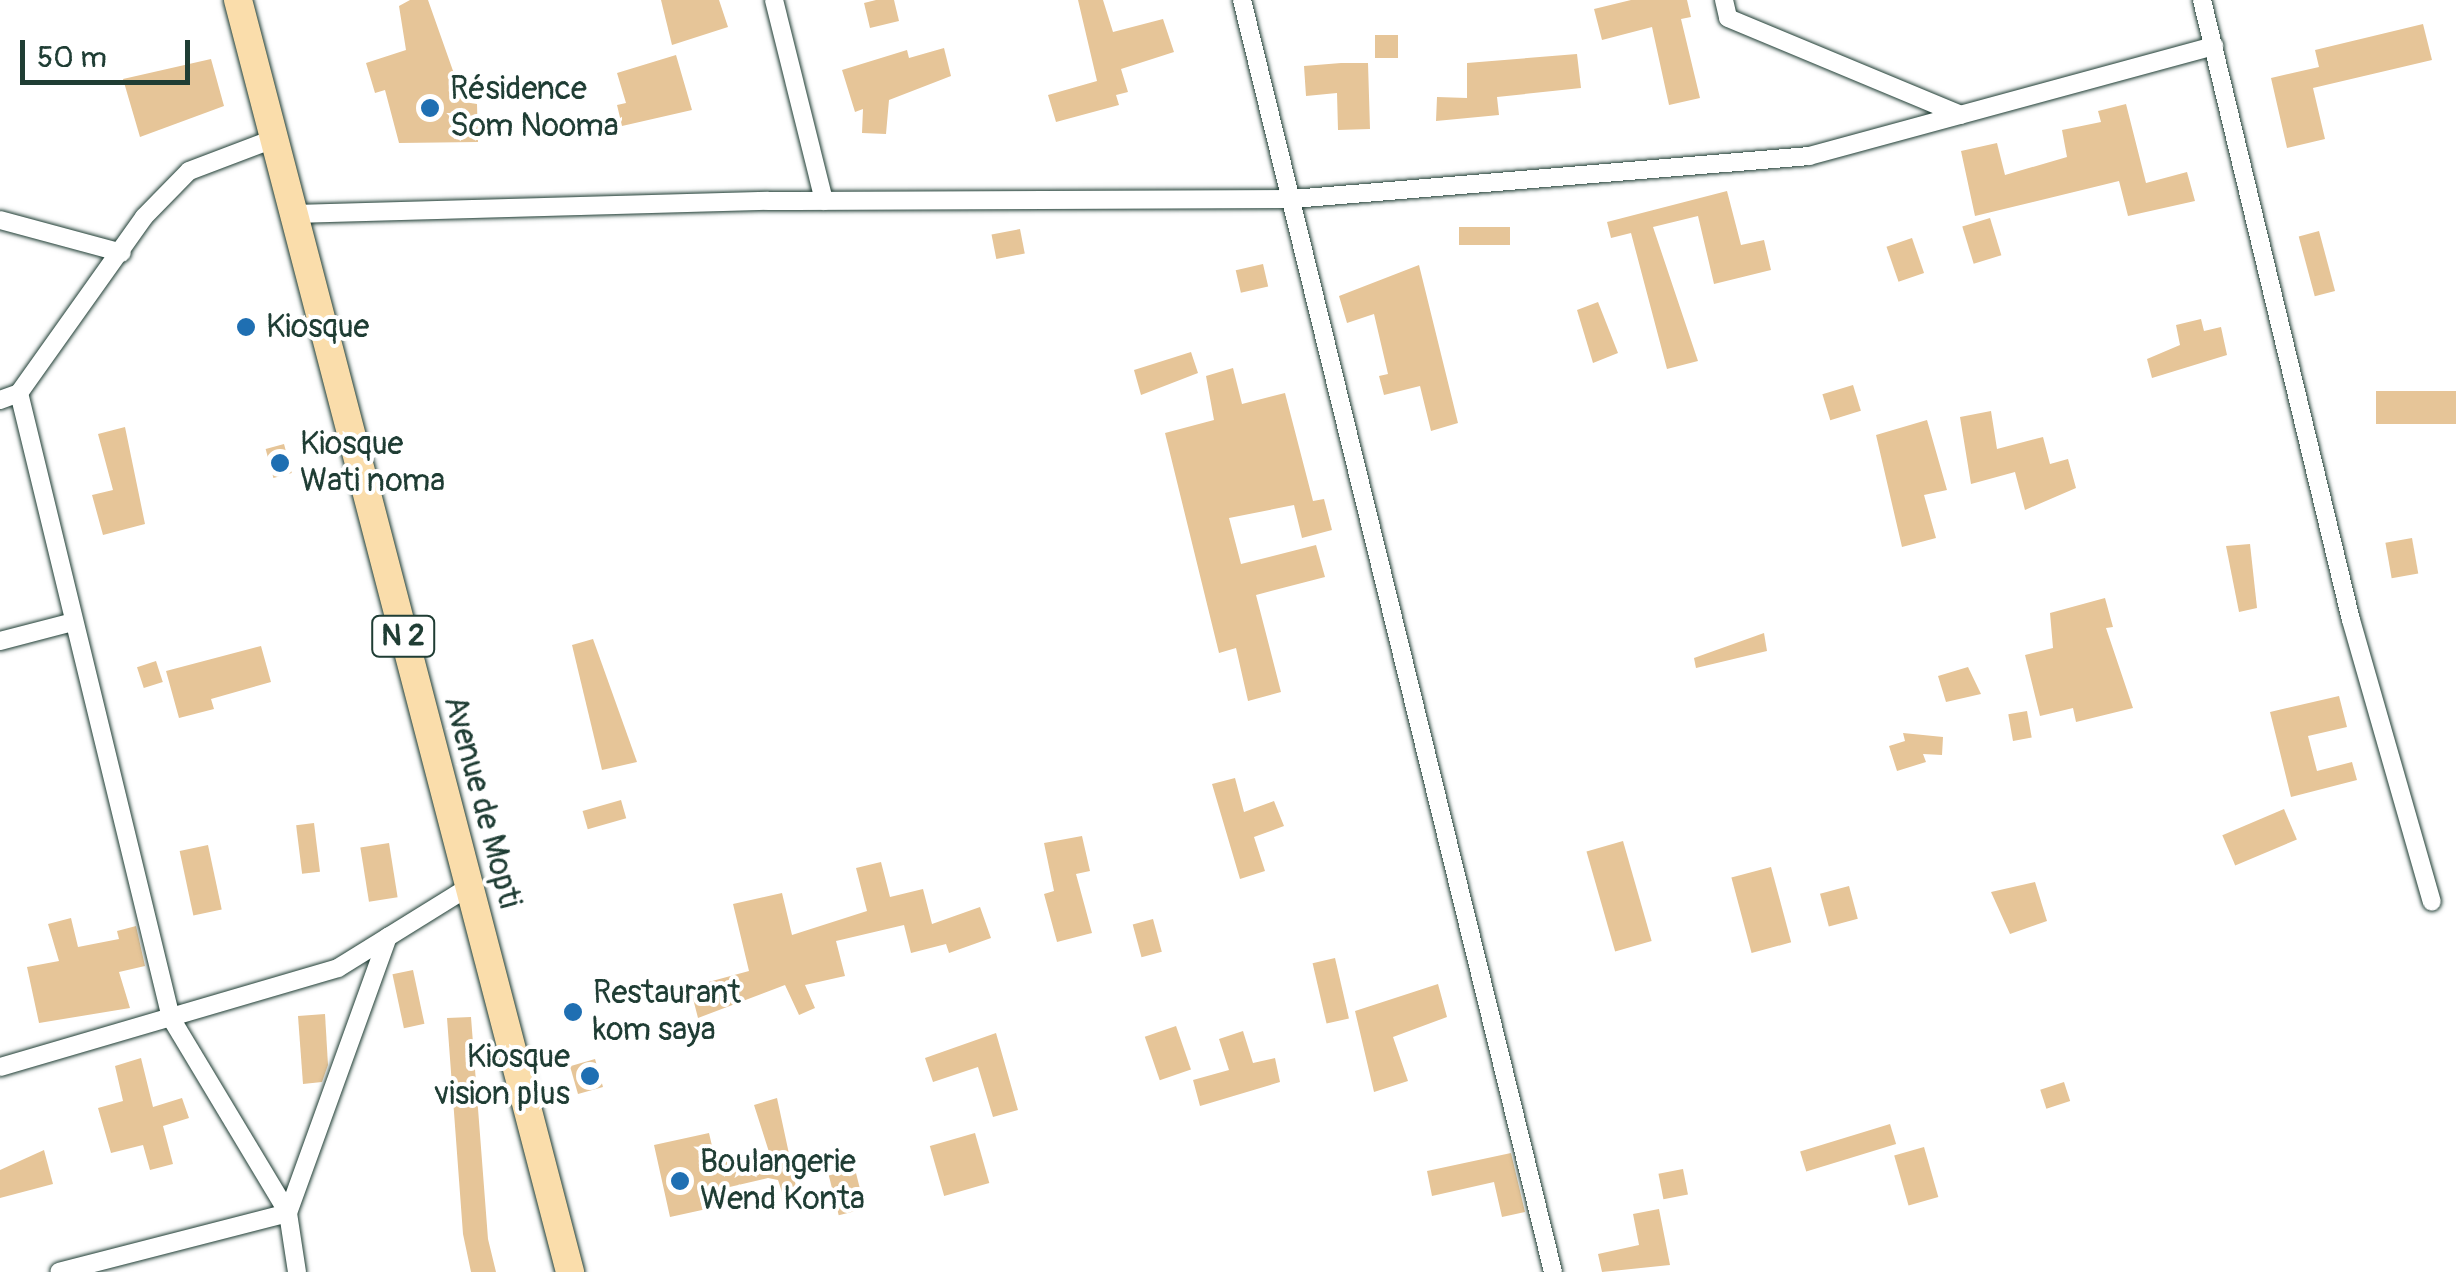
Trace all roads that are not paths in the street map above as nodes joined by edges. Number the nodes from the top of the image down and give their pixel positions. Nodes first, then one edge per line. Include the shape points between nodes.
1 (238, 0) edge
2 (774, 0) edge
3 (1242, 0) edge
4 (1724, 0) edge
5 (2202, 0) edge
6 (2214, 46) junction
7 (1961, 115) junction
8 (276, 138) junction
9 (1293, 199) junction
10 (824, 201) junction
11 (294, 214) junction
12 (0, 220) edge
13 (122, 253) junction
14 (18, 393) junction
15 (0, 400) edge
16 (70, 623) junction
17 (0, 641) edge
18 (468, 888) junction
19 (2432, 902) dead end
20 (388, 937) junction
21 (171, 1018) junction
22 (0, 1067) edge
23 (288, 1212) junction
24 (59, 1272) edge
25 (296, 1272) edge
26 (570, 1272) edge
27 (1554, 1272) edge

1 - 8 main road, Avenue de Mopti / N 2
2 - 10 street
3 - 9 street
4 - 7 street via 1728,18
5 - 6 street
6 - 7 street
6 - 19 street via 2351,620
7 - 9 street via 1809,156
8 - 11 main road, Avenue de Mopti / N 2
8 - 13 street via 189,171
9 - 10 street
9 - 27 street
10 - 11 street
11 - 18 main road, Avenue de Mopti / N 2
12 - 13 street
13 - 14 street
14 - 15 street
14 - 16 street
16 - 17 street
16 - 21 street
18 - 20 street
18 - 26 main road, Avenue de Mopti / N 2
20 - 21 street via 338,968
20 - 23 street
21 - 22 street
21 - 23 street
23 - 24 street
23 - 25 street

